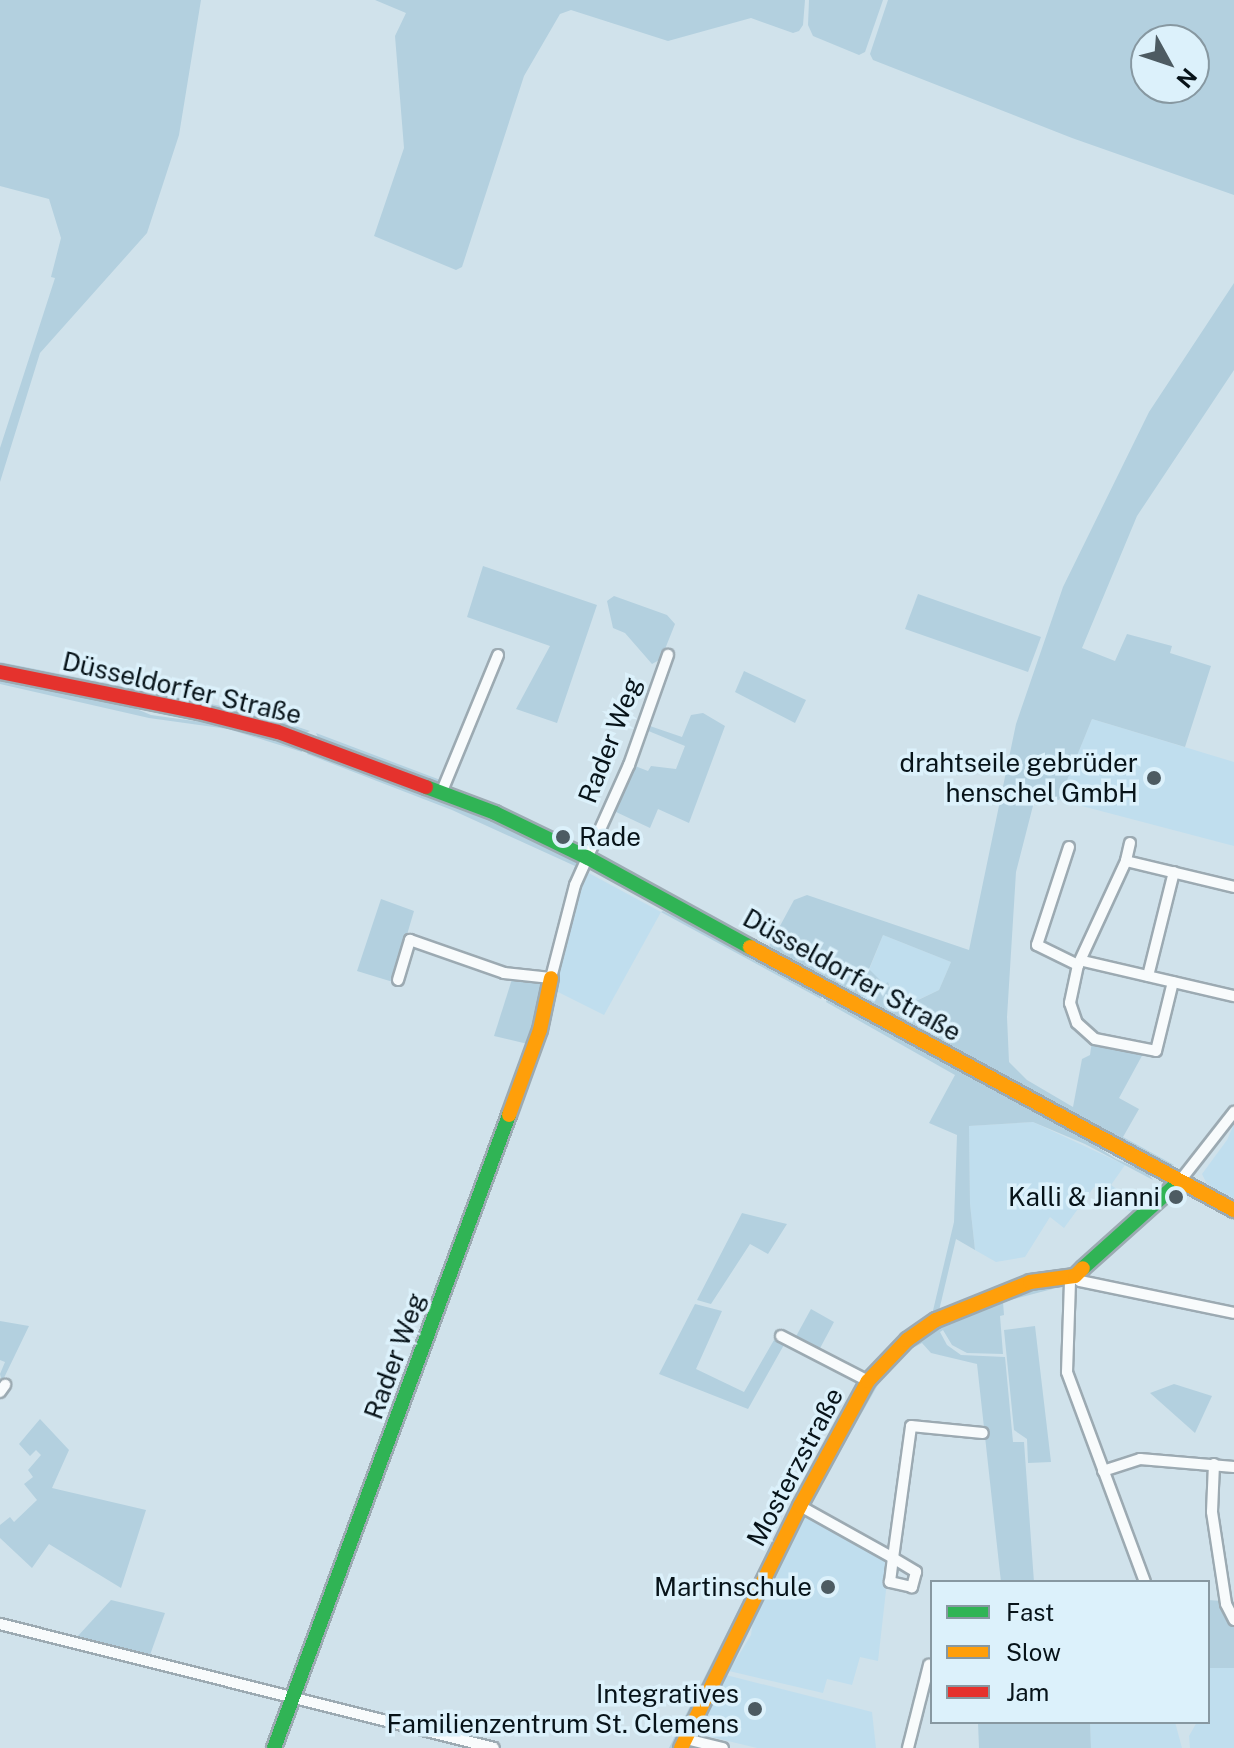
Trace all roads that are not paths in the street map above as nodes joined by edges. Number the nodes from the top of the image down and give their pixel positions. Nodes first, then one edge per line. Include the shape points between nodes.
1 (498, 655) dead end
2 (668, 655) dead end
3 (0, 672) edge
4 (442, 791) junction
5 (1130, 843) dead end
6 (1069, 847) dead end
7 (588, 858) junction
8 (1126, 861) junction
9 (1174, 872) junction
10 (1234, 887) edge
11 (1080, 963) junction
12 (1148, 976) junction
13 (551, 978) junction
14 (398, 980) dead end
15 (1173, 982) junction
16 (1234, 996) edge
17 (1234, 1112) edge
18 (1180, 1181) junction
19 (1234, 1210) edge
20 (1075, 1276) junction
21 (1234, 1313) edge
22 (781, 1336) dead end
23 (868, 1381) junction
24 (983, 1433) dead end
25 (1214, 1464) junction
26 (1234, 1467) edge
27 (1103, 1471) junction
28 (800, 1506) junction
29 (1144, 1580) edge
30 (1234, 1620) edge
31 (0, 1624) edge
32 (929, 1665) dead end
33 (296, 1696) junction
34 (683, 1743) edge
35 (274, 1748) edge
36 (494, 1748) edge
37 (723, 1748) edge
38 (908, 1748) edge

1 - 4 street
2 - 7 street, Rader Weg via 629,765
3 - 4 street, Düsseldorfer Straße via 233,720
4 - 7 street, Düsseldorfer Straße
5 - 8 street
6 - 11 street via 1037,945
7 - 13 street, Rader Weg via 571,897
7 - 18 street, Düsseldorfer Straße
8 - 9 street
8 - 11 street
9 - 10 street
9 - 12 street
11 - 12 street
11 - 15 street via 1070,1003 1077,1023 1095,1039 1156,1051
12 - 15 street
13 - 14 street via 504,973 410,940
13 - 33 street, Rader Weg via 540,1030
15 - 16 street
17 - 18 street
18 - 19 street, Düsseldorfer Straße
18 - 20 street
20 - 21 street
20 - 23 street, Mosterzstraße via 1030,1282 936,1320 907,1340
20 - 27 street via 1070,1282 1067,1372
22 - 23 street, Mosterzstraße
23 - 28 street, Mosterzstraße
24 - 28 street via 911,1426 893,1558
25 - 26 street
25 - 27 street via 1140,1459
25 - 30 street via 1212,1512 1226,1604
27 - 29 street
28 - 34 street, Mosterzstraße
31 - 33 street
32 - 38 street
33 - 35 street, Rader Weg
33 - 36 street
34 - 37 street

